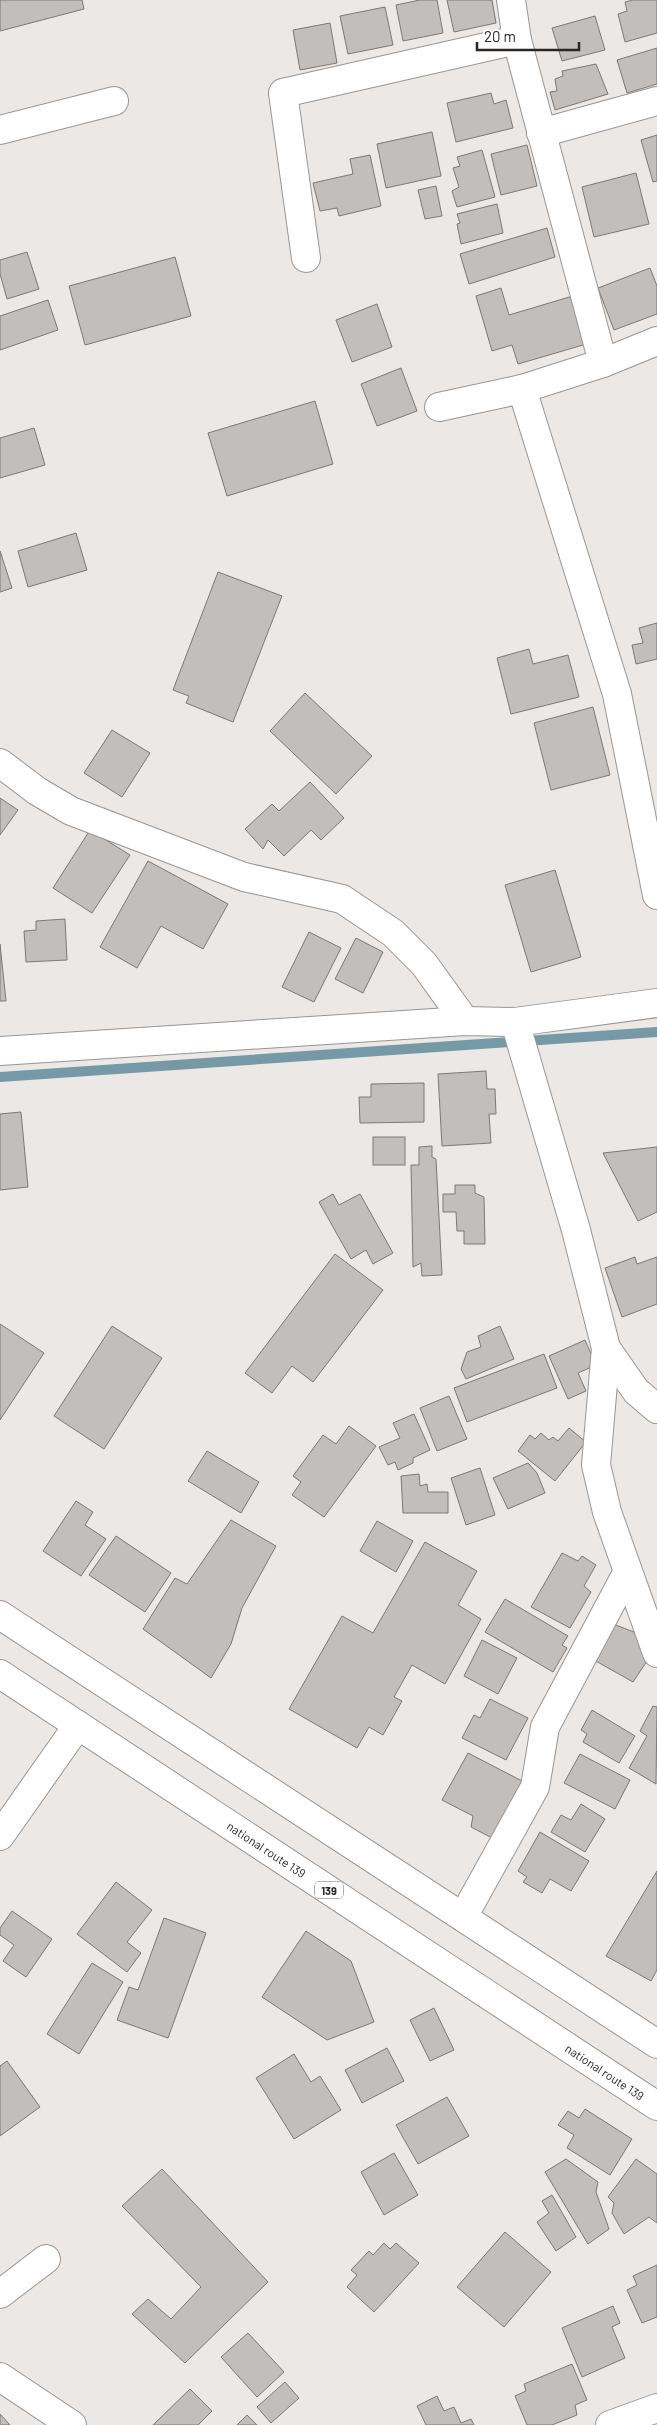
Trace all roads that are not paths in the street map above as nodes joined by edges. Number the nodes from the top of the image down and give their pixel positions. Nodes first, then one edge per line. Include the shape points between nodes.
1 (511, 0) edge
2 (517, 40) junction
3 (114, 101) dead end
4 (657, 101) edge
5 (0, 130) edge
6 (541, 133) junction
7 (306, 258) dead end
8 (657, 341) edge
9 (603, 363) junction
10 (522, 390) junction
11 (439, 408) dead end
12 (0, 763) edge
13 (657, 895) edge
14 (657, 1003) edge
15 (464, 1021) junction
16 (516, 1024) junction
17 (0, 1051) edge
18 (606, 1348) junction
19 (657, 1410) edge
20 (627, 1573) junction
21 (0, 1615) edge
22 (657, 1653) edge
23 (0, 1674) edge
24 (78, 1725) junction
25 (0, 1836) edge
26 (463, 1917) junction
27 (657, 2044) edge
28 (657, 2106) edge
29 (46, 2259) dead end
30 (0, 2294) edge
31 (0, 2378) edge
32 (657, 2408) edge
33 (72, 2425) edge
34 (610, 2425) edge

1 - 2 main road
2 - 6 main road
2 - 7 main road via 283,93
3 - 5 main road
4 - 6 main road
6 - 9 main road
8 - 9 main road
9 - 10 main road
10 - 11 main road
10 - 13 main road via 617,694
12 - 15 main road via 37,791 72,811 244,876 342,899 399,939 424,964
14 - 16 main road
15 - 16 main road
15 - 17 main road
16 - 18 main road via 576,1230
18 - 19 main road via 636,1391
18 - 20 main road via 596,1465
20 - 22 main road
20 - 26 main road via 545,1727 535,1787
21 - 26 main road
23 - 24 main road, national route 139 / 139
24 - 25 main road
24 - 28 main road, national route 139 / 139
26 - 27 main road
29 - 30 main road
31 - 33 main road
32 - 34 main road

